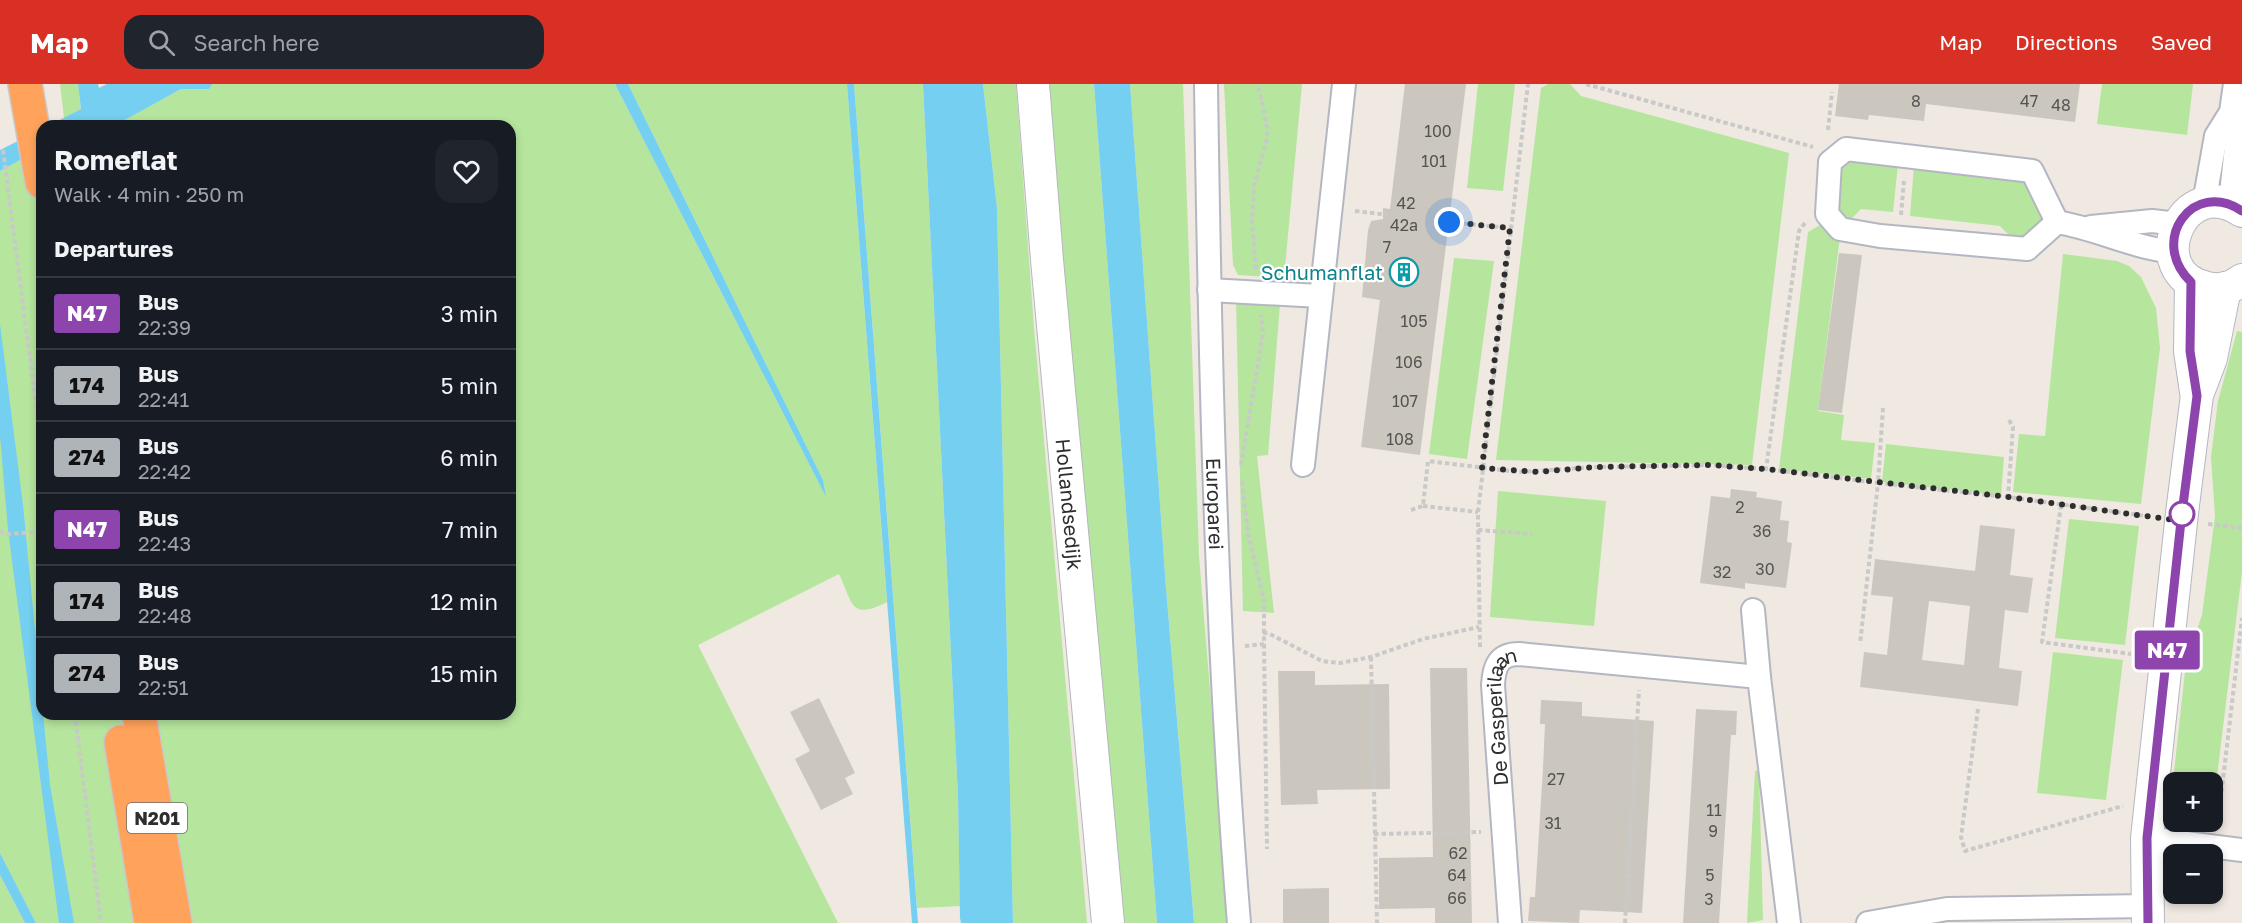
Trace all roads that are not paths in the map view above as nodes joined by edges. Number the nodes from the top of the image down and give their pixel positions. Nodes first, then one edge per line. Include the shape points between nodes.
1 (25, 84) edge
2 (1033, 84) edge
3 (1206, 84) edge
4 (1344, 84) edge
5 (2235, 84) edge
6 (36, 153) edge
7 (2225, 206) edge
8 (2057, 222) junction
9 (2175, 238) junction
10 (2191, 282) junction
11 (2234, 284) edge
12 (1209, 290) junction
13 (1320, 296) junction
14 (2197, 396) junction
15 (1303, 465) dead end
16 (1752, 610) dead end
17 (1759, 677) junction
18 (117, 720) edge
19 (140, 720) edge
20 (2147, 838) junction
21 (2242, 850) edge
22 (2148, 915) edge
23 (2058, 916) edge
24 (151, 923) edge
25 (175, 923) edge
26 (1108, 923) edge
27 (1239, 923) edge
28 (1509, 923) edge
29 (1789, 923) edge
30 (1868, 923) edge

1 - 6 highway
2 - 26 street, Hollandsedijk
3 - 12 street, Europarei
4 - 13 street
5 - 7 street via 2231,112 2237,137
7 - 9 street via 2184,215
8 - 8 street via 2032,171 1846,149 1833,152 1830,162 1827,214 1840,229 2027,249
8 - 9 street via 2090,227 2152,221
9 - 10 street via 2176,264
10 - 11 street via 2213,290
10 - 14 street via 2190,351
11 - 14 street
12 - 13 street
12 - 27 street, Europarei via 1222,648
13 - 15 street
14 - 20 street
16 - 17 street
17 - 28 street, De Gasperilaan via 1537,654 1508,654 1500,659 1494,668 1493,685
17 - 29 street
18 - 24 highway, N201
19 - 25 highway, N201
20 - 21 street
20 - 22 street
22 - 23 street
23 - 30 street via 1947,909

